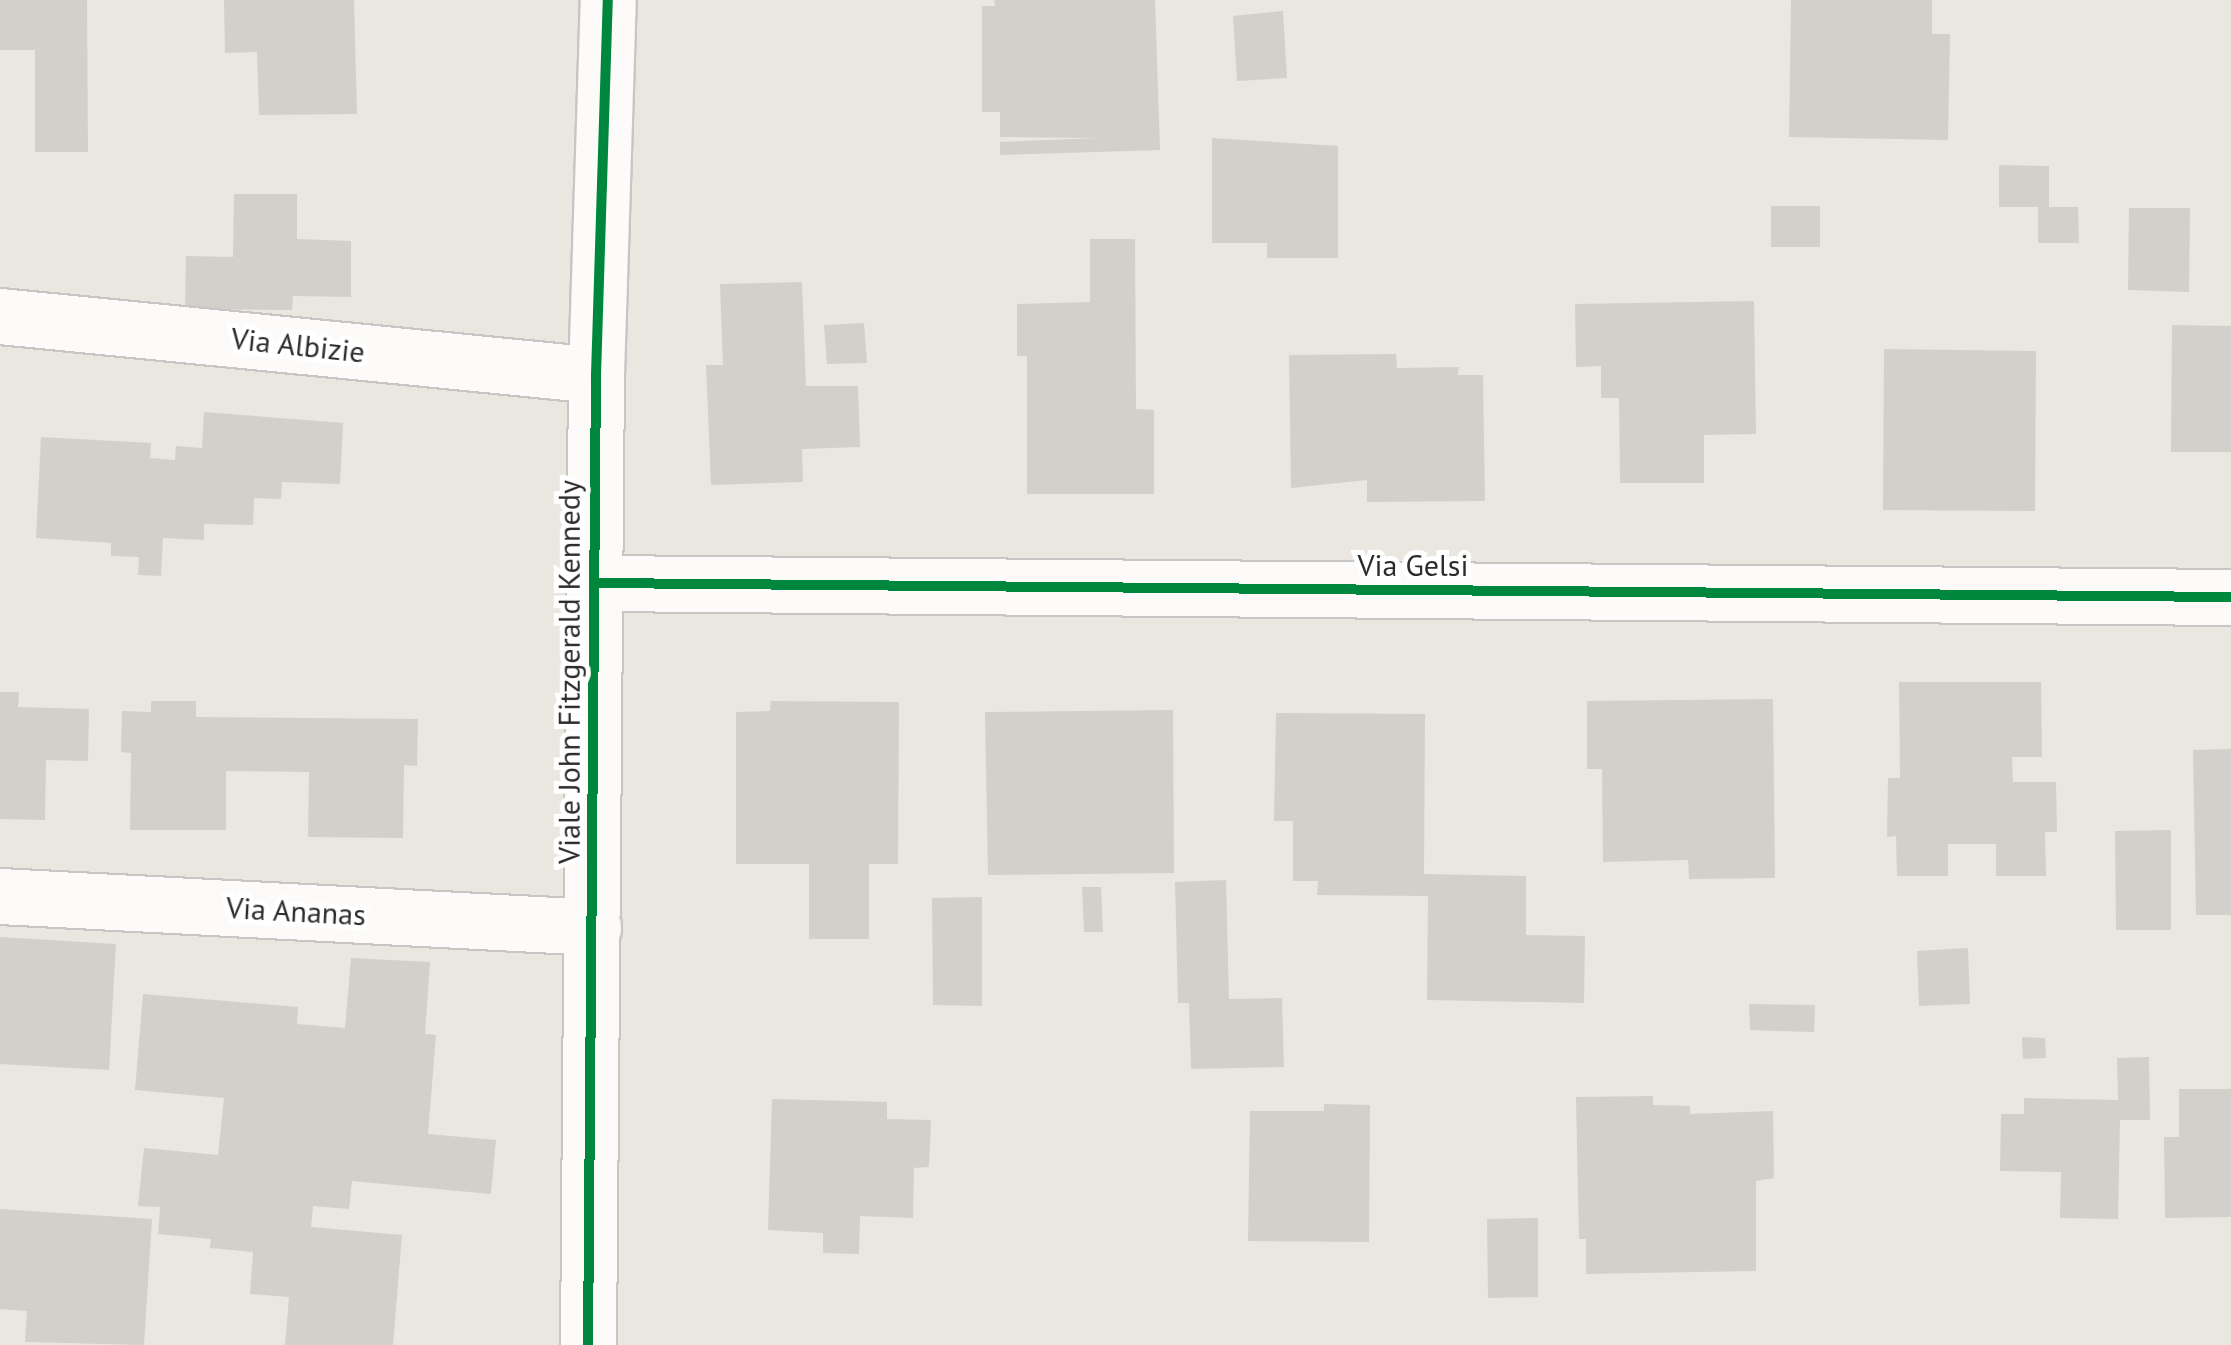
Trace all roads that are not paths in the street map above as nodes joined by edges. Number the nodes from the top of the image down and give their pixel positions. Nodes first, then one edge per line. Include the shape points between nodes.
1 (608, 0) edge
2 (0, 316) edge
3 (596, 375) junction
4 (596, 584) junction
5 (2231, 597) edge
6 (0, 896) edge
7 (593, 926) junction
8 (588, 1345) edge

1 - 3 street, Viale John Fitzgerald Kennedy
2 - 3 street, Via Albizie
3 - 4 street, Viale John Fitzgerald Kennedy
4 - 5 street, Via Gelsi
4 - 7 street, Viale John Fitzgerald Kennedy
6 - 7 street, Via Ananas
7 - 8 street, Viale John Fitzgerald Kennedy

